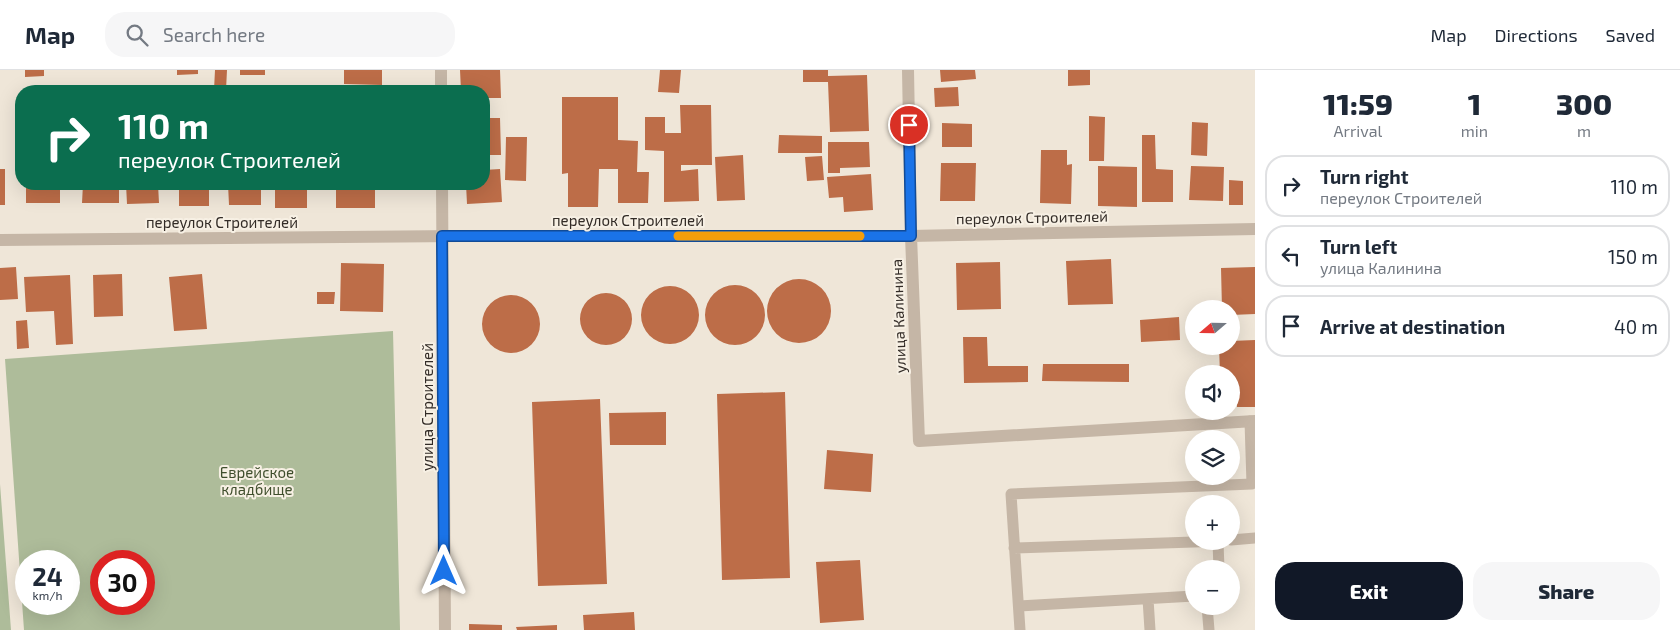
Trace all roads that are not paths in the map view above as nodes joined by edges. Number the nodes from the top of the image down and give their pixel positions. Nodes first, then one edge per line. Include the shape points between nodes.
1 (441, 70) edge
2 (908, 70) edge
3 (441, 85) edge
4 (442, 190) edge
5 (1255, 229) edge
6 (442, 236) junction
7 (911, 236) junction
8 (0, 240) edge
9 (1253, 421) edge
10 (1253, 483) edge
11 (1255, 538) edge
12 (1240, 539) edge
13 (1185, 543) edge
14 (1014, 548) junction
15 (1185, 597) edge
16 (1148, 599) junction
17 (1018, 606) junction
18 (1207, 615) edge
19 (445, 630) edge
20 (1020, 630) edge
21 (1150, 630) edge
22 (1208, 630) edge

1 - 3 street
2 - 7 street, улица Калинина
4 - 6 street, улица Строителей
5 - 7 street, переулок Строителей
6 - 7 street, переулок Строителей
6 - 8 street, переулок Строителей
6 - 19 street, улица Строителей
7 - 9 street, улица Калинина via 919,441
9 - 10 lane
10 - 14 lane via 1011,494
11 - 12 lane
13 - 14 lane
14 - 17 lane
15 - 16 lane
16 - 17 lane
16 - 21 lane
17 - 20 lane
18 - 22 lane

